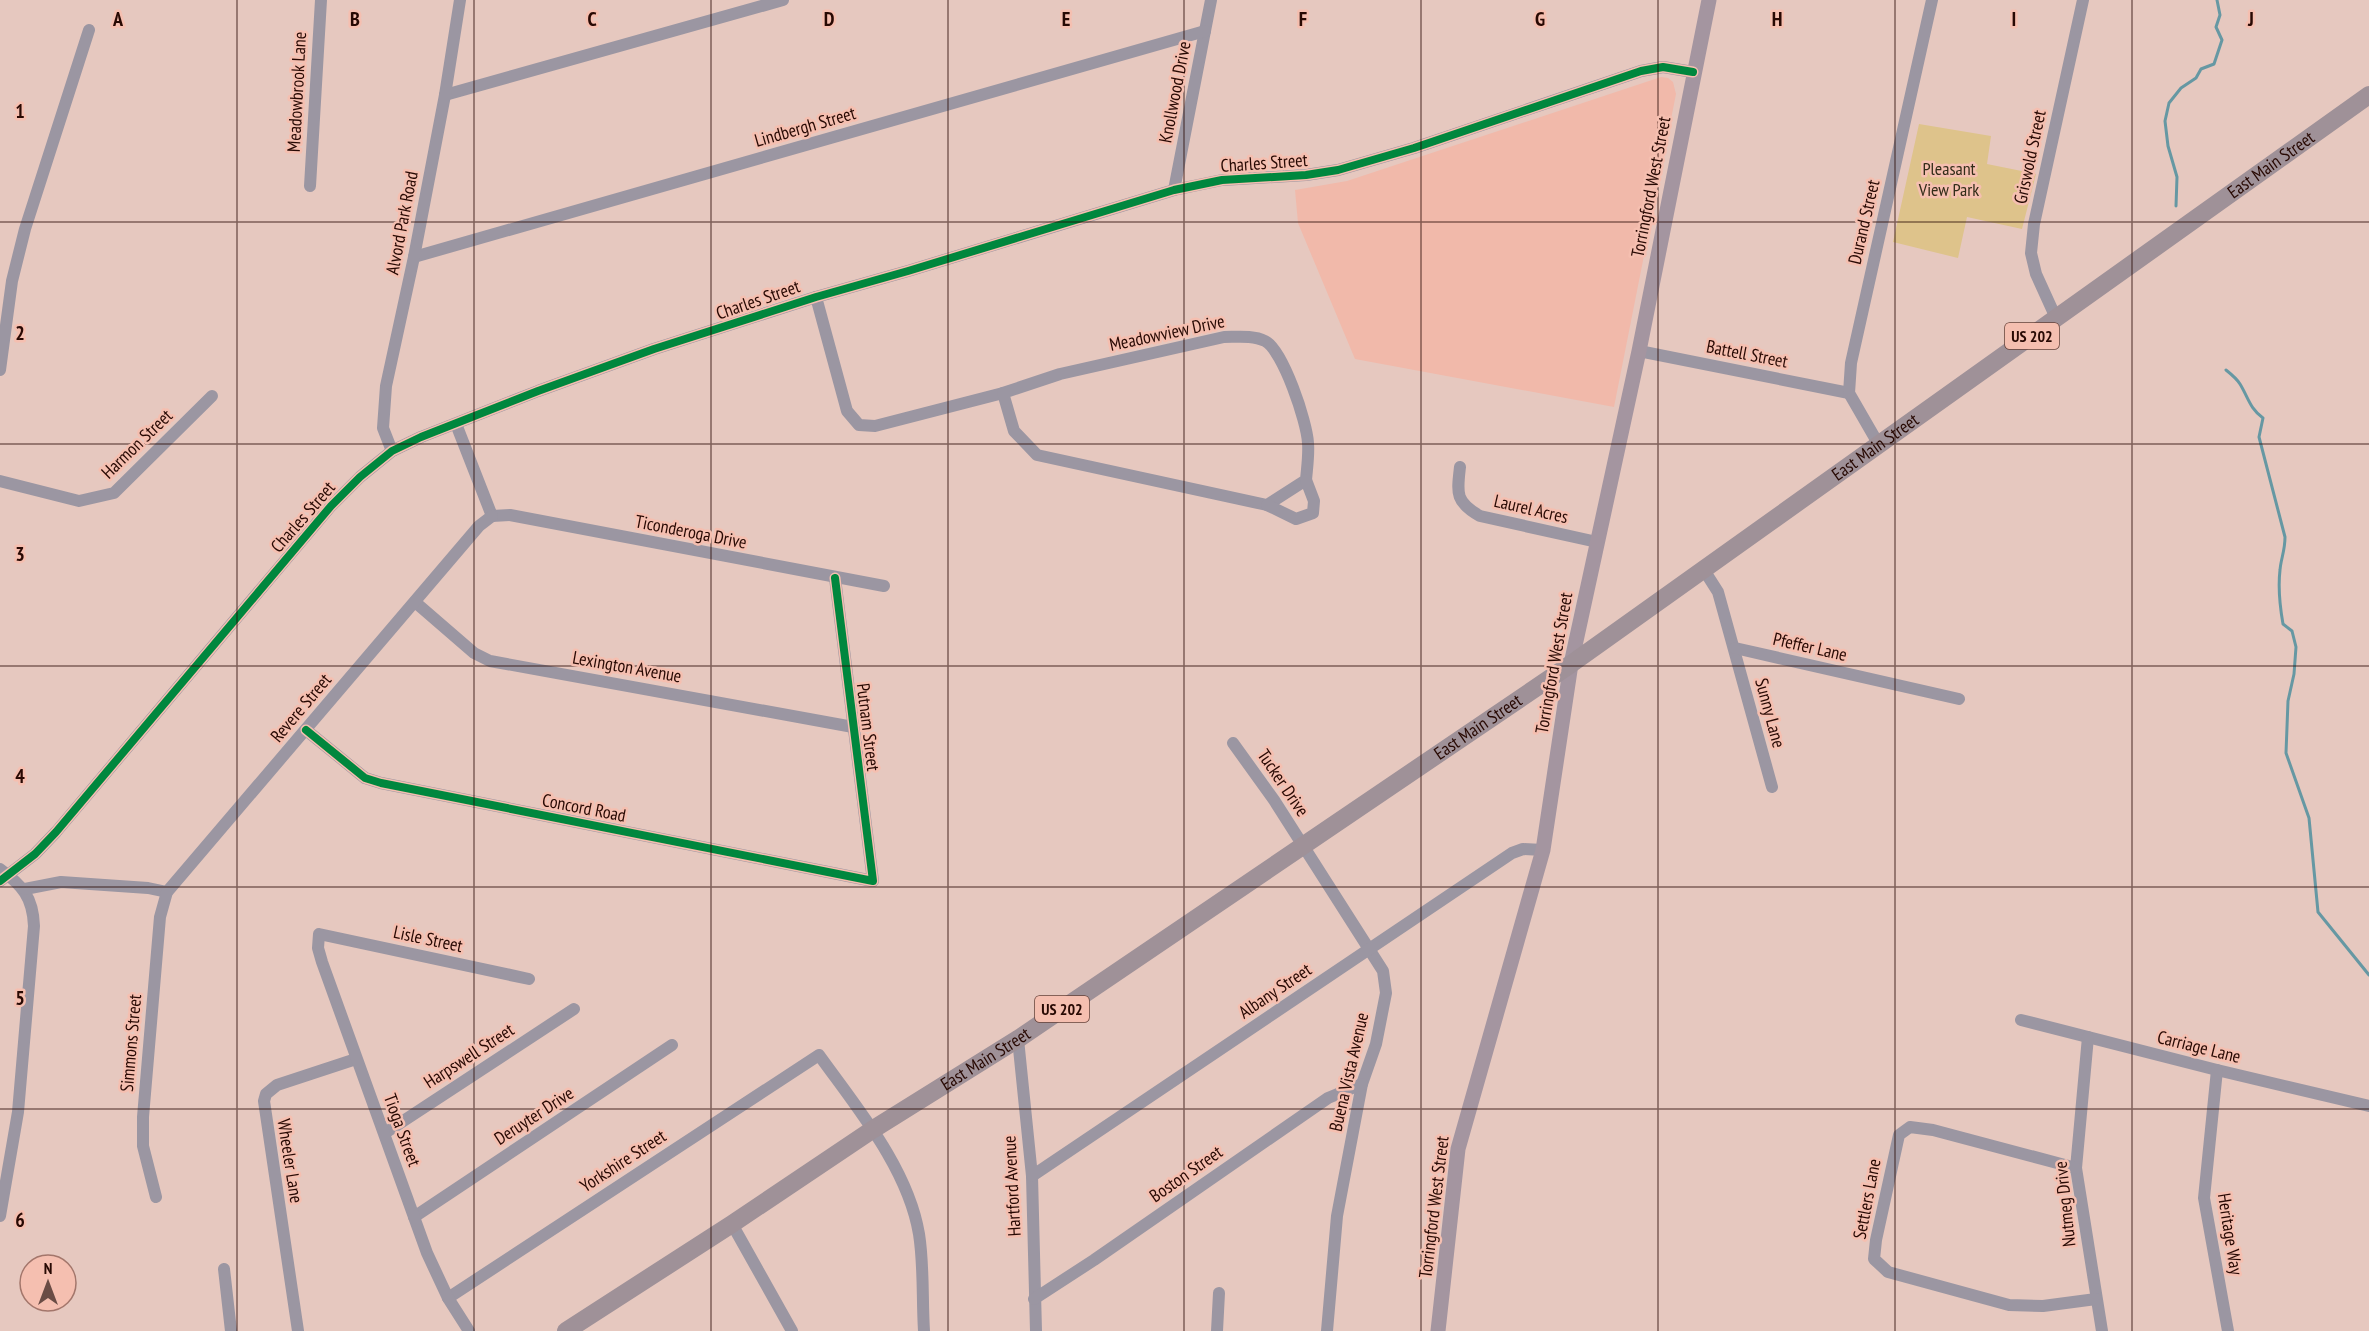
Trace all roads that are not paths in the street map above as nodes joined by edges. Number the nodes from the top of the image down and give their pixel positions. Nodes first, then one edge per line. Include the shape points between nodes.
1 (321, 0) edge
2 (460, 0) edge
3 (783, 0) edge
4 (1211, 0) edge
5 (1709, 0) edge
6 (1932, 0) edge
7 (2083, 0) edge
8 (90, 30) dead end
9 (1205, 31) junction
10 (1693, 72) junction
11 (445, 95) junction
12 (2369, 95) edge
13 (310, 186) dead end
14 (1174, 190) junction
15 (414, 257) junction
16 (816, 297) junction
17 (2056, 318) junction
18 (1639, 351) junction
19 (0, 370) edge
20 (1003, 393) junction
21 (1849, 393) junction
22 (212, 396) dead end
23 (456, 424) junction
24 (1879, 445) junction
25 (392, 451) junction
26 (1460, 467) dead end
27 (1306, 480) junction
28 (0, 481) edge
29 (1267, 505) junction
30 (492, 516) junction
31 (1597, 542) junction
32 (1704, 570) junction
33 (835, 578) junction
34 (884, 586) dead end
35 (415, 602) junction
36 (1735, 648) junction
37 (1571, 664) junction
38 (1959, 699) dead end
39 (853, 727) junction
40 (306, 730) junction
41 (1233, 743) dead end
42 (1772, 787) dead end
43 (1303, 844) junction
44 (1543, 850) junction
45 (3, 875) edge
46 (873, 880) joint
47 (25, 889) junction
48 (167, 892) junction
49 (319, 934) joint
50 (1368, 950) junction
51 (529, 979) dead end
52 (574, 1009) dead end
53 (2021, 1020) dead end
54 (2088, 1037) junction
55 (1018, 1039) junction
56 (672, 1045) dead end
57 (356, 1059) junction
58 (2217, 1070) junction
59 (1362, 1084) junction
60 (2369, 1106) edge
61 (872, 1130) junction
62 (385, 1133) junction
63 (2076, 1168) junction
64 (1032, 1176) junction
65 (156, 1197) dead end
66 (0, 1216) edge
67 (414, 1217) junction
68 (732, 1224) junction
69 (224, 1269) dead end
70 (1219, 1293) dead end
71 (448, 1298) junction
72 (1034, 1299) junction
73 (2096, 1299) junction
74 (567, 1330) edge
75 (231, 1331) edge
76 (298, 1331) edge
77 (469, 1331) edge
78 (792, 1331) edge
79 (924, 1331) edge
80 (1036, 1331) edge
81 (1217, 1331) edge
82 (1327, 1331) edge
83 (1438, 1331) edge
84 (2102, 1331) edge
85 (2228, 1331) edge

1 - 13 street, Meadowbrook Lane
2 - 11 street, Alvord Park Road
3 - 11 street
4 - 9 street, Knollwood Drive
5 - 10 main road, Torringford West Street
6 - 21 street, Durand Street via 1851,363
7 - 17 street, Griswold Street via 2031,253
8 - 19 street via 25,229 12,281
9 - 14 street, Knollwood Drive
9 - 15 street, Lindbergh Street
10 - 14 street, Charles Street via 1663,67 1641,71 1338,170 1222,180
10 - 18 main road, Torringford West Street
11 - 15 street, Alvord Park Road
12 - 17 highway, East Main Street / US 202
14 - 16 street, Charles Street
15 - 25 street, Alvord Park Road via 386,386 383,428
16 - 20 street, Meadowview Drive via 847,411 860,425 876,426
16 - 23 street, Charles Street via 654,349
17 - 24 highway, East Main Street / US 202
18 - 21 street, Battell Street
18 - 31 main road, Torringford West Street
20 - 27 street, Meadowview Drive via 1060,375 1224,337 1267,342 1279,357 1304,414 1309,444
20 - 29 street, Meadowview Drive via 1014,431 1037,455
21 - 24 street
22 - 28 street, Harmon Street via 114,493 79,501
23 - 25 street, Charles Street
23 - 30 street
24 - 32 highway, East Main Street / US 202
25 - 45 street, Charles Street via 332,506 56,832 35,854
26 - 31 street, Laurel Acres via 1457,494 1466,508 1480,516
27 - 29 street
27 - 29 street, Meadowview Drive via 1314,501 1312,513 1296,519
30 - 33 street, Ticonderoga Drive via 510,515
30 - 35 street, Revere Street via 479,526
31 - 37 main road, Torringford West Street
32 - 36 street via 1718,592
32 - 37 highway, East Main Street / US 202
33 - 34 street, Ticonderoga Drive
33 - 39 street, Putnam Street
35 - 39 street, Lexington Avenue via 474,653 490,661
35 - 40 street, Revere Street
36 - 38 street, Pfeffer Lane
36 - 42 street, Sunny Lane
37 - 43 highway, East Main Street / US 202
37 - 44 main road, Torringford West Street
39 - 46 street, Putnam Street
40 - 46 street, Concord Road via 365,778 381,783
40 - 48 street, Revere Street
41 - 43 street, Tucker Drive
43 - 50 street, Buena Vista Avenue
43 - 55 highway, East Main Street / US 202
44 - 50 street, Albany Street via 1512,853
44 - 83 main road, Torringford West Street via 1458,1149
45 - 47 street, Charles Street
47 - 48 street via 61,882
47 - 66 street via 33,914 33,936 18,1112
48 - 65 street, Simmons Street via 160,917 143,1117 143,1146
49 - 51 street, Lisle Street
49 - 57 street, Tioga Street via 322,962
50 - 59 street, Buena Vista Avenue via 1383,971 1386,993 1376,1044
50 - 64 street, Albany Street
52 - 62 street, Harpswell Street
53 - 54 street, Carriage Lane
54 - 58 street, Carriage Lane
54 - 63 street, Nutmeg Drive
55 - 61 highway, East Main Street / US 202
55 - 64 street, Hartford Avenue
56 - 67 street, Deruyter Drive
57 - 62 street, Tioga Street
57 - 76 street, Wheeler Lane via 277,1085 264,1101
58 - 60 street, Carriage Lane
58 - 85 street, Heritage Way via 2204,1198
59 - 72 street, Boston Street via 1328,1098
59 - 82 street, Buena Vista Avenue via 1336,1216
61 - 68 highway, East Main Street / US 202
61 - 71 street, Yorkshire Street via 819,1055
61 - 79 street via 906,1185 919,1234
62 - 67 street, Tioga Street
63 - 73 street, Nutmeg Drive
63 - 73 street, Settlers Lane via 1910,1127 1899,1135 1874,1258 1888,1272 2009,1305 2043,1306
64 - 72 street, Hartford Avenue
67 - 71 street, Tioga Street
68 - 74 highway, East Main Street / US 202
68 - 78 street
69 - 75 street
70 - 81 street
71 - 77 street, Tioga Street
72 - 80 street, Hartford Avenue
73 - 84 street, Nutmeg Drive

